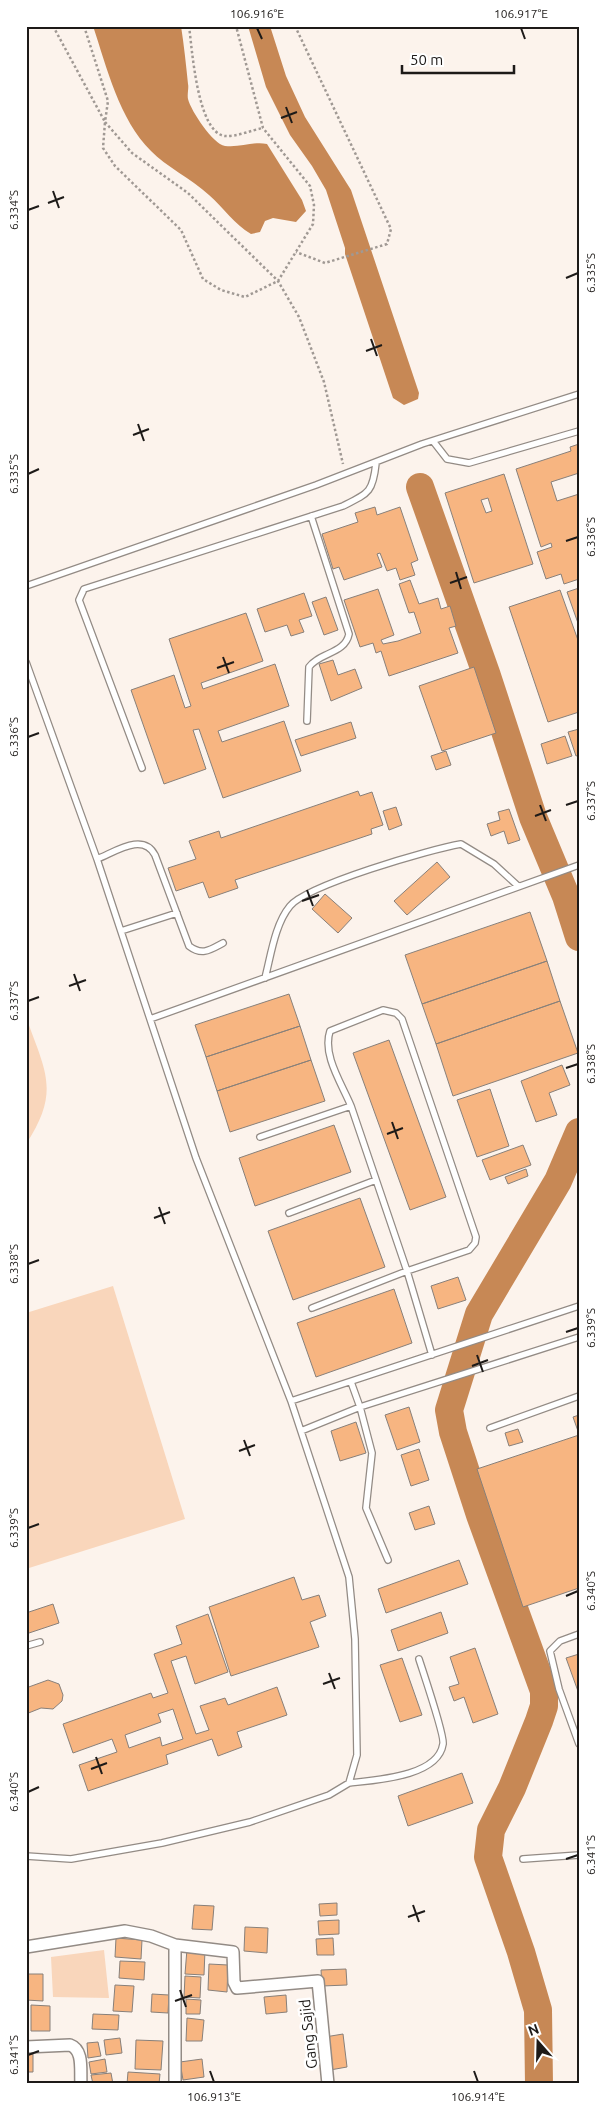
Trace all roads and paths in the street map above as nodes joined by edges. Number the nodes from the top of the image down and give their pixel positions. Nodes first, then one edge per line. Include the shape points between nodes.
1 (52, 26) edge
2 (84, 26) edge
3 (189, 26) edge
4 (236, 26) edge
5 (295, 26) edge
6 (105, 122) junction
7 (263, 128) junction
8 (296, 252) junction
9 (278, 281) junction
10 (579, 394) edge
11 (579, 431) edge
12 (433, 442) junction
13 (376, 463) junction
14 (345, 474) junction
15 (311, 516) junction
16 (26, 586) edge
17 (26, 662) edge
18 (306, 721) dead end
19 (142, 768) dead end
20 (97, 859) junction
21 (579, 865) edge
22 (518, 886) junction
23 (176, 913) junction
24 (121, 931) junction
25 (224, 943) dead end
26 (265, 978) junction
27 (150, 1019) junction
28 (351, 1106) junction
29 (260, 1137) dead end
30 (376, 1180) junction
31 (289, 1213) dead end
32 (406, 1271) junction
33 (579, 1306) edge
34 (312, 1308) dead end
35 (579, 1337) edge
36 (432, 1355) junction
37 (351, 1382) junction
38 (579, 1396) edge
39 (291, 1401) junction
40 (360, 1407) junction
41 (490, 1428) dead end
42 (301, 1431) junction
43 (388, 1560) dead end
44 (579, 1634) edge
45 (40, 1642) dead end
46 (26, 1646) edge
47 (419, 1659) dead end
48 (579, 1744) edge
49 (349, 1783) junction
50 (579, 1854) edge
51 (26, 1856) edge
52 (523, 1859) dead end
53 (175, 1945) junction
54 (26, 1947) edge
55 (26, 2047) edge
56 (80, 2084) edge
57 (175, 2084) edge
58 (328, 2084) edge

1 - 6 path
2 - 6 path via 108,101
3 - 7 path via 196,87 207,117 218,133 225,136
4 - 7 path
5 - 8 path via 391,229 387,244 325,263
6 - 9 path via 132,153 188,193
6 - 9 path via 103,148 115,166 181,230 203,279 221,290 245,297
7 - 8 path via 310,186 313,224
8 - 9 path
9 - 14 path via 299,317 324,382
10 - 12 lane
11 - 12 lane via 469,463 447,459
12 - 13 lane
13 - 14 lane
13 - 15 lane via 374,483 366,494 336,509
14 - 16 lane
15 - 18 lane via 349,634 343,647 309,667
15 - 19 lane via 90,586 81,594 79,600
17 - 20 lane
20 - 23 lane via 137,842 147,845 155,855
20 - 24 lane
21 - 22 lane
22 - 26 lane
22 - 26 lane via 494,864 461,844 321,887 300,898 286,912
23 - 24 lane
23 - 25 lane via 189,946 196,952
24 - 27 lane
26 - 27 lane
27 - 39 lane via 196,1158
28 - 29 lane
28 - 30 lane
28 - 32 lane via 329,1055 330,1031 384,1010 396,1013 402,1019 476,1237 469,1250
30 - 31 lane
30 - 32 lane
32 - 34 lane
32 - 36 lane
33 - 36 lane
35 - 40 lane
36 - 37 lane
37 - 39 lane
37 - 40 lane
38 - 41 lane
39 - 42 lane
40 - 42 lane
40 - 43 lane via 372,1453 366,1508
42 - 49 lane via 349,1577 353,1604 357,1755
44 - 48 lane via 560,1641 550,1651 559,1689
45 - 46 lane
47 - 49 lane via 444,1743 439,1757 424,1767 396,1777
49 - 51 lane via 329,1795 250,1822 162,1843 71,1859
50 - 52 lane
53 - 54 street via 125,1931
53 - 57 street
53 - 58 street, Gang Sajid via 233,1952 235,1986 242,1989 318,1981
55 - 56 street via 75,2047 79,2055

